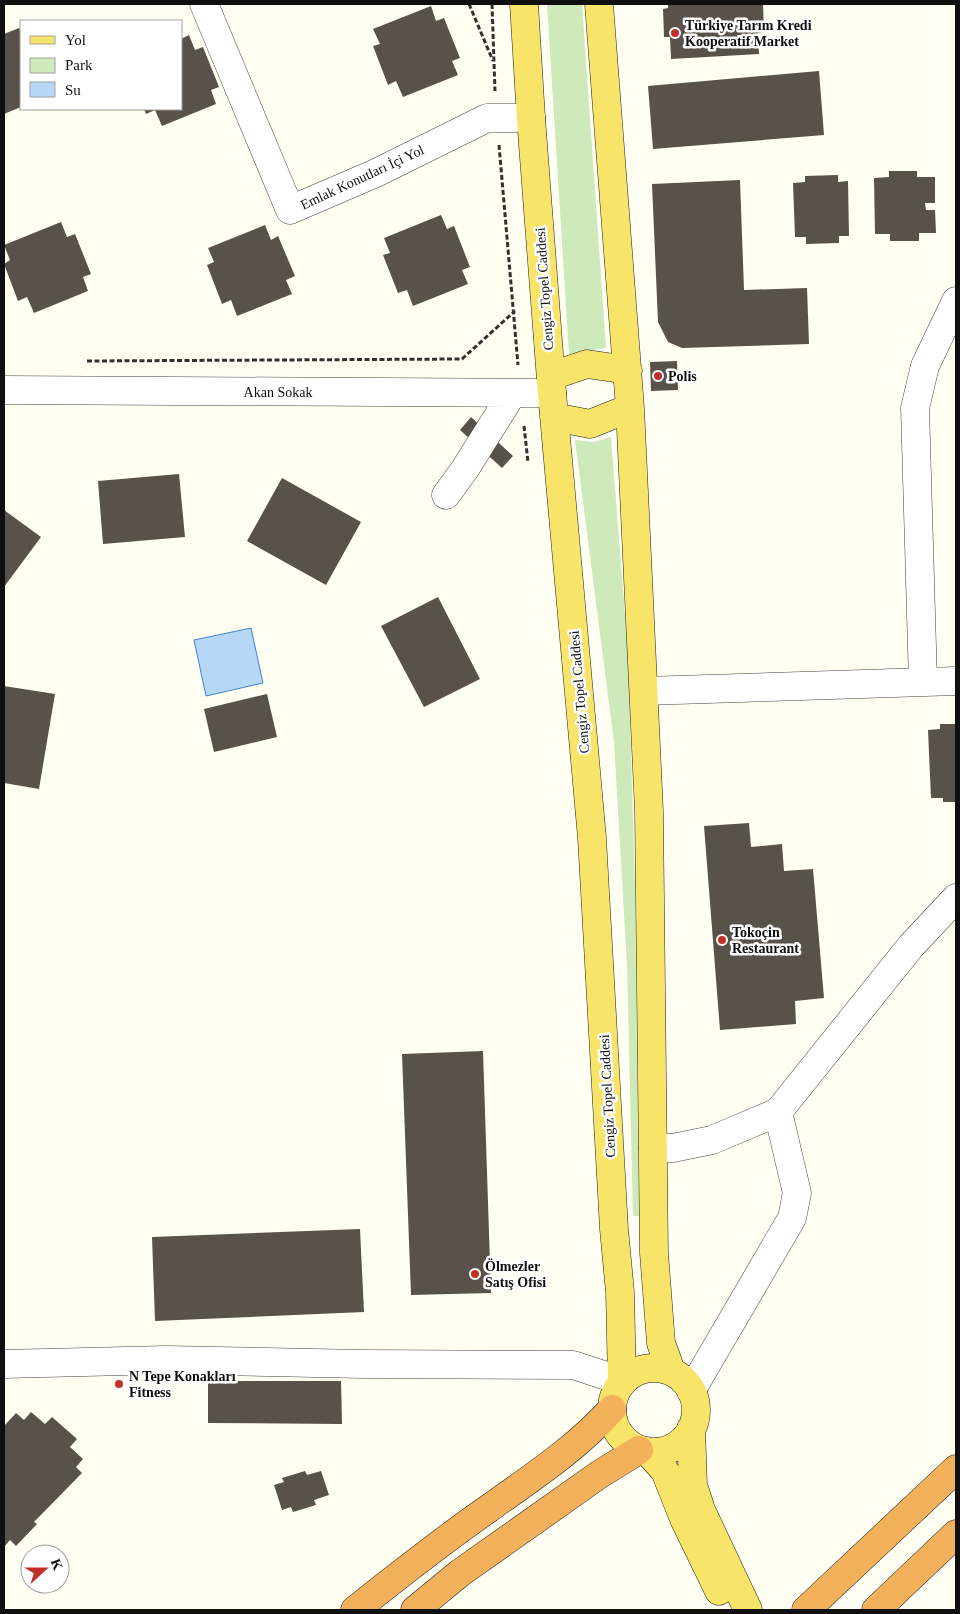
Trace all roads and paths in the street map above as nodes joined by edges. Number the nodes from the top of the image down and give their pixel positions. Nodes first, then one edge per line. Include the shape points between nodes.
1 (204, 4) edge
2 (469, 4) edge
3 (492, 4) edge
4 (524, 4) edge
5 (599, 4) edge
6 (494, 63) junction
7 (487, 118) junction
8 (531, 118) junction
9 (956, 301) edge
10 (515, 311) junction
11 (82, 361) dead end
12 (628, 370) junction
13 (4, 390) edge
14 (516, 394) junction
15 (552, 395) junction
16 (630, 408) junction
17 (530, 471) dead end
18 (446, 494) dead end
19 (956, 681) edge
20 (923, 682) junction
21 (644, 691) junction
22 (956, 898) edge
23 (778, 1112) junction
24 (653, 1148) junction
25 (7, 1368) edge
26 (671, 1371) junction
27 (622, 1381) junction
28 (692, 1391) junction
29 (612, 1409) junction
30 (691, 1429) junction
31 (643, 1451) junction
32 (956, 1469) edge
33 (693, 1515) junction
34 (956, 1534) edge
35 (355, 1610) edge
36 (415, 1610) edge
37 (728, 1610) edge
38 (748, 1610) edge
39 (806, 1610) edge
40 (876, 1610) edge

1 - 7 street, Emlak Konutları İçi Yol via 290,210 376,173
2 - 6 path
3 - 6 path
4 - 8 main road, Cengiz Topel Caddesi
5 - 12 main road
6 - 7 path via 495,99
7 - 8 street, Emlak Konutları İçi Yol
7 - 10 path via 501,148
8 - 15 main road, Cengiz Topel Caddesi
9 - 20 street via 925,366 915,408
10 - 11 path via 462,359
10 - 14 path
12 - 15 main road via 587,364
12 - 16 main road
13 - 14 street, Akan Sokak
14 - 15 street, Akan Sokak
14 - 17 path
14 - 18 street
15 - 16 main road via 590,424
15 - 27 main road, Cengiz Topel Caddesi via 592,838 620,1292
16 - 21 main road
19 - 20 street
20 - 21 street
21 - 24 main road via 650,812
22 - 23 street via 910,946
23 - 24 street via 712,1140 673,1148
23 - 28 street via 797,1193 792,1218
24 - 26 main road via 656,1289 661,1343
25 - 27 street via 166,1360 573,1365
26 - 27 main road via 645,1369
26 - 28 main road
27 - 29 main road via 615,1392
28 - 30 main road via 696,1404
29 - 31 main road via 612,1419 618,1432 627,1443
29 - 35 highway via 594,1430 556,1460 419,1558
30 - 31 main road via 681,1443 668,1450
30 - 33 main road
31 - 33 main road via 665,1472
31 - 36 highway via 600,1474 460,1573
32 - 39 highway
33 - 37 main road
33 - 38 main road
34 - 40 highway

